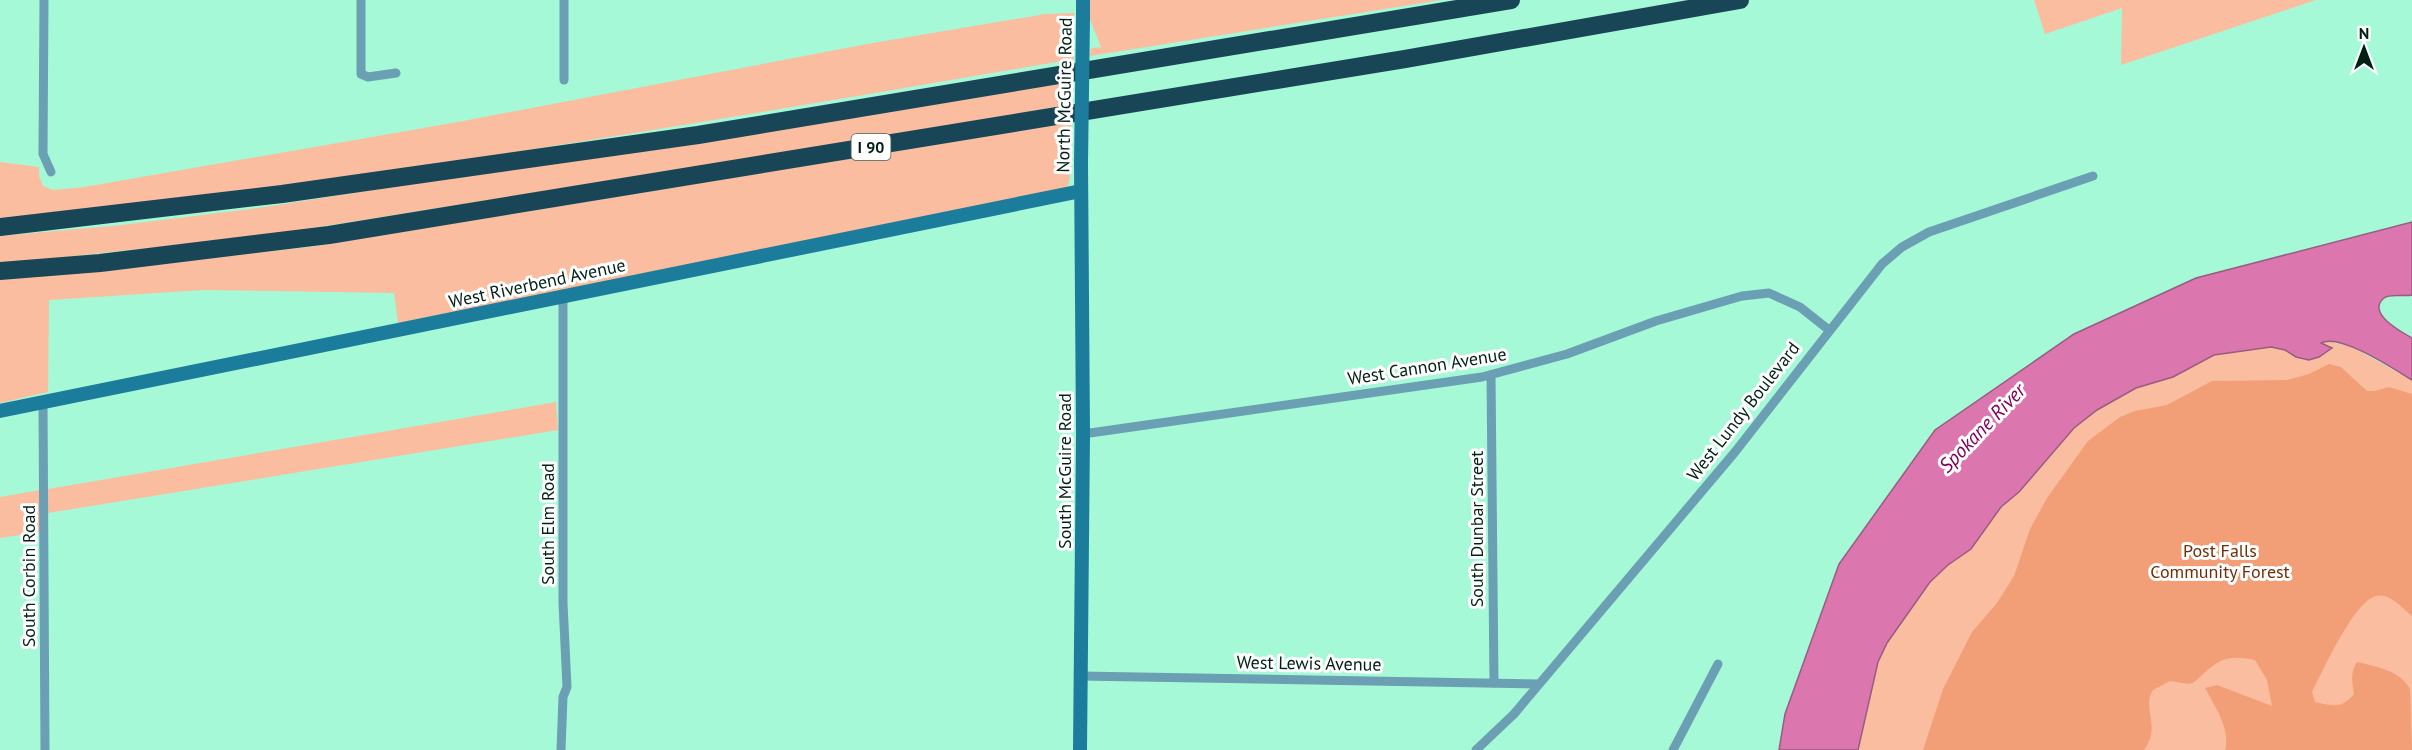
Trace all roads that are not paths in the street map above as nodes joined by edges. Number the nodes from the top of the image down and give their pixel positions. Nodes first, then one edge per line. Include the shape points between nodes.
1 (44, 0) edge
2 (361, 0) edge
3 (564, 0) edge
4 (1083, 0) edge
5 (1511, 0) edge
6 (1740, 0) edge
7 (396, 74) dead end
8 (564, 80) dead end
9 (51, 172) dead end
10 (2094, 176) dead end
11 (1081, 191) junction
12 (0, 227) edge
13 (0, 272) edge
14 (563, 296) junction
15 (1829, 330) junction
16 (1491, 375) junction
17 (43, 402) junction
18 (0, 411) edge
19 (1083, 434) junction
20 (1718, 664) dead end
21 (1080, 676) junction
22 (1494, 683) junction
23 (1538, 684) junction
24 (45, 750) edge
25 (561, 750) edge
26 (1080, 750) edge
27 (1476, 750) edge
28 (1673, 750) edge

1 - 9 street via 43,154
2 - 7 street via 361,74
3 - 8 street
4 - 11 street, North McGuire Road, bridge
5 - 12 highway, I 90 via 698,135 282,194
6 - 13 highway, I 90 via 1405,59 341,233
10 - 15 street, West Lundy Boulevard via 1929,232 1902,247 1882,264
11 - 14 street, West Riverbend Avenue
11 - 19 street, South McGuire Road
14 - 17 street, West Riverbend Avenue
14 - 25 street, South Elm Road via 563,603 567,687 563,697
15 - 16 street, West Cannon Avenue via 1800,308 1769,293 1742,296
15 - 23 street, West Lundy Boulevard via 1735,452
16 - 19 street, West Cannon Avenue
16 - 22 street, South Dunbar Street
17 - 18 street, West Riverbend Avenue
17 - 24 street, South Corbin Road
19 - 21 street, South McGuire Road
20 - 28 street
21 - 22 street, West Lewis Avenue
21 - 26 street, South McGuire Road
22 - 23 street, West Lewis Avenue
23 - 27 street, West Lundy Boulevard via 1514,714

